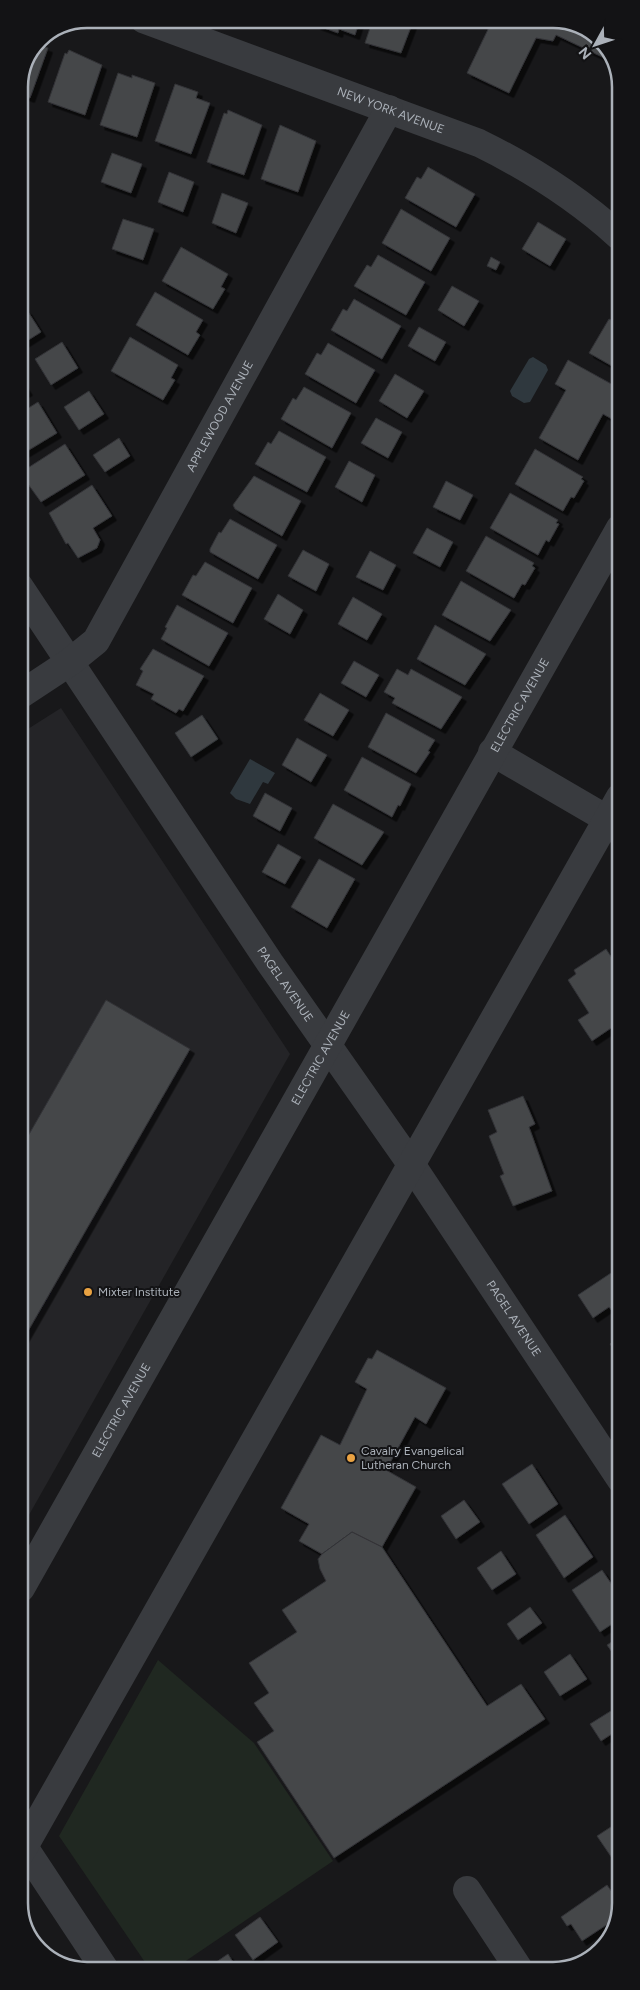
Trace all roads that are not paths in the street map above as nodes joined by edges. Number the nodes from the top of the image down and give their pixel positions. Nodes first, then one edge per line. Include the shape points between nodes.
1 (168, 28) edge
2 (390, 108) junction
3 (612, 230) edge
4 (612, 542) edge
5 (28, 598) edge
6 (70, 662) junction
7 (28, 690) edge
8 (492, 752) junction
9 (612, 819) edge
10 (612, 830) edge
11 (328, 1045) junction
12 (411, 1164) junction
13 (612, 1466) edge
14 (28, 1576) edge
15 (28, 1835) edge
16 (28, 1855) edge
17 (467, 1890) dead end
18 (100, 1962) edge
19 (514, 1962) edge

1 - 2 street, NEW YORK AVENUE
2 - 3 street, NEW YORK AVENUE via 479,143 525,166 576,200
2 - 6 street, APPLEWOOD AVENUE via 96,641
4 - 8 street, ELECTRIC AVENUE
5 - 6 street, PAGEL AVENUE
6 - 7 street, APPLEWOOD AVENUE
6 - 11 street, PAGEL AVENUE
8 - 9 street
8 - 11 street, ELECTRIC AVENUE
10 - 12 street
11 - 12 street, PAGEL AVENUE
11 - 14 street, ELECTRIC AVENUE
12 - 13 street, PAGEL AVENUE
12 - 15 street
16 - 18 street
17 - 19 street

